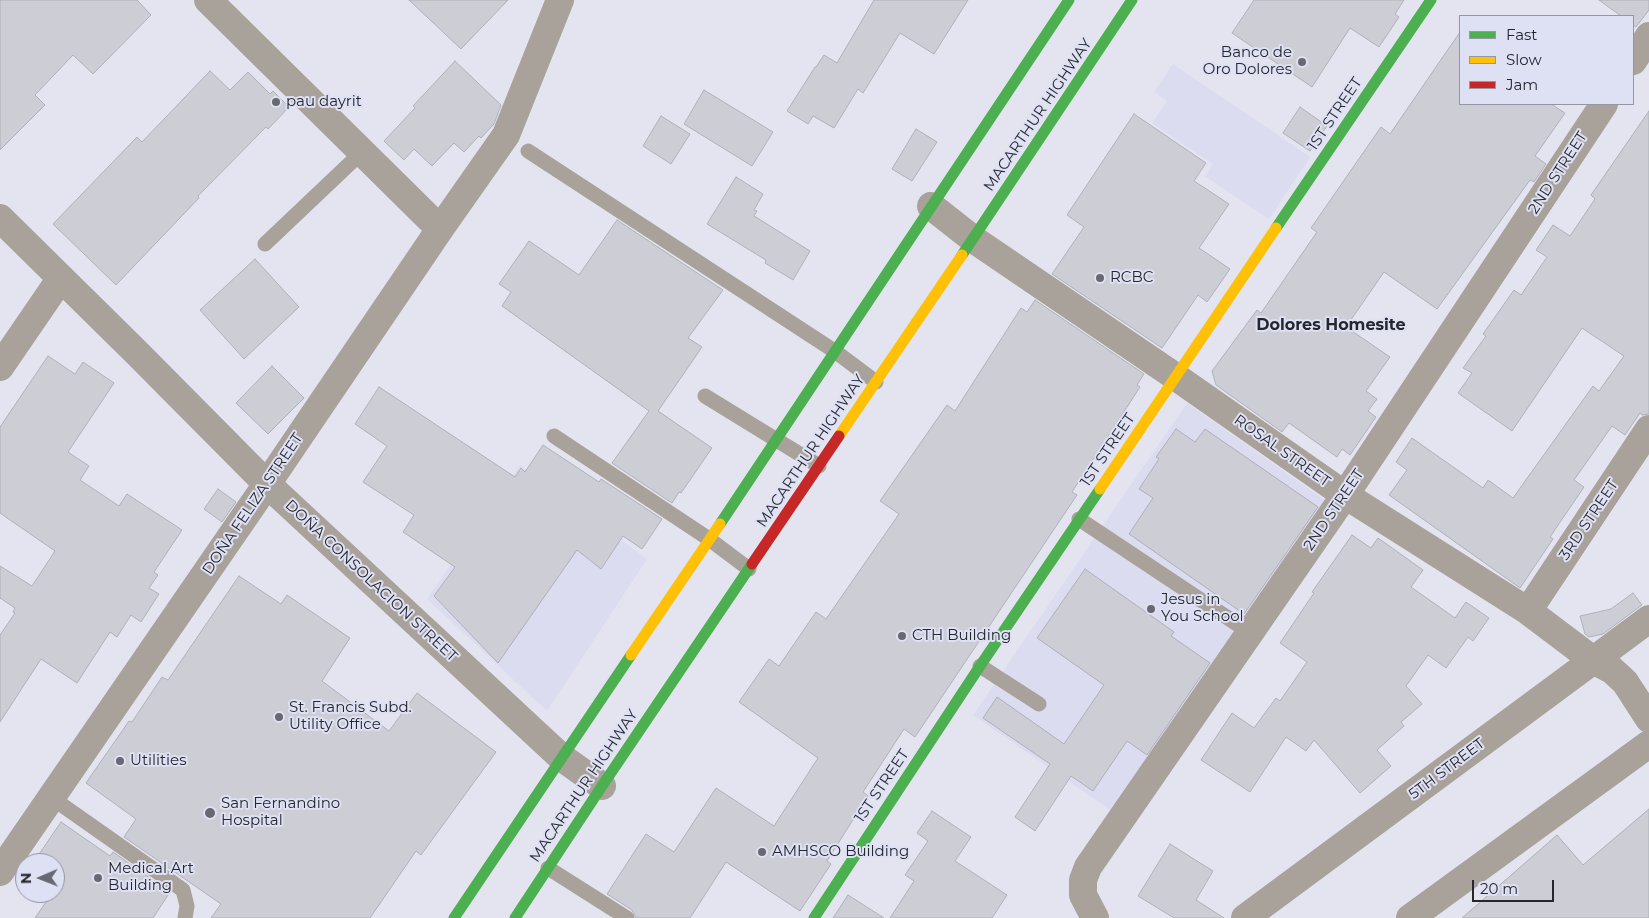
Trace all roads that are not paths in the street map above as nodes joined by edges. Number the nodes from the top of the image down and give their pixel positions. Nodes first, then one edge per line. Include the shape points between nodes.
1 (208, 0) edge
2 (560, 0) edge
3 (1069, 0) edge
4 (1132, 0) edge
5 (1431, 0) edge
6 (1649, 36) edge
7 (1634, 59) edge
8 (1603, 105) edge
9 (528, 151) dead end
10 (362, 152) junction
11 (932, 206) junction
12 (0, 218) edge
13 (440, 229) junction
14 (973, 239) junction
15 (265, 244) dead end
16 (61, 278) junction
17 (836, 352) junction
18 (0, 367) edge
19 (1176, 377) junction
20 (876, 382) junction
21 (705, 396) dead end
22 (1649, 429) edge
23 (554, 436) dead end
24 (777, 440) junction
25 (819, 466) junction
26 (268, 484) junction
27 (1346, 495) junction
28 (1079, 519) junction
29 (709, 540) junction
30 (749, 569) junction
31 (1528, 611) junction
32 (1649, 620) edge
33 (1250, 632) junction
34 (1593, 660) junction
35 (980, 666) junction
36 (1039, 704) dead end
37 (1649, 719) edge
38 (1646, 752) edge
39 (561, 757) junction
40 (602, 786) junction
41 (52, 798) junction
42 (548, 868) junction
43 (0, 872) edge
44 (185, 918) edge
45 (454, 918) edge
46 (515, 918) edge
47 (627, 918) edge
48 (814, 918) edge
49 (1095, 918) edge
50 (1246, 918) edge
51 (1410, 918) edge

1 - 10 street
2 - 13 street, DOÑA FELIZA STREET via 506,135
3 - 11 main road
4 - 14 main road, MACARTHUR HIGHWAY
5 - 19 main road, 1ST STREET
6 - 7 street
8 - 27 street, 2ND STREET
9 - 17 lane
10 - 13 street
10 - 15 lane
11 - 14 street, ROSAL STREET
11 - 17 main road
12 - 16 street, DOÑA CONSOLACION STREET
13 - 26 street, DOÑA FELIZA STREET
14 - 19 street, ROSAL STREET
14 - 20 main road, MACARTHUR HIGHWAY
16 - 18 street
16 - 26 street, DOÑA CONSOLACION STREET
17 - 20 lane
17 - 24 main road
19 - 27 street, ROSAL STREET
19 - 28 main road, 1ST STREET
20 - 25 main road, MACARTHUR HIGHWAY
21 - 24 lane
22 - 31 street, 3RD STREET
23 - 29 lane
24 - 25 lane
24 - 29 main road
25 - 30 main road, MACARTHUR HIGHWAY
26 - 39 street, DOÑA CONSOLACION STREET
26 - 41 street, DOÑA FELIZA STREET
27 - 31 street, ROSAL STREET
27 - 33 street, 2ND STREET
28 - 33 lane
28 - 35 main road, 1ST STREET
29 - 30 lane
29 - 39 main road
30 - 40 main road, MACARTHUR HIGHWAY
31 - 34 street, ROSAL STREET
32 - 34 street, 5TH STREET
33 - 49 street, 2ND STREET via 1088,867 1083,880 1083,895
34 - 37 street, ROSAL STREET via 1612,670 1625,682
34 - 50 street, 5TH STREET
35 - 36 lane
35 - 48 main road, 1ST STREET
38 - 51 street
39 - 40 street, DOÑA CONSOLACION STREET
39 - 45 main road
40 - 42 main road, MACARTHUR HIGHWAY
41 - 43 street, DOÑA FELIZA STREET
41 - 44 lane via 183,890 187,906
42 - 46 main road, MACARTHUR HIGHWAY
42 - 47 lane

